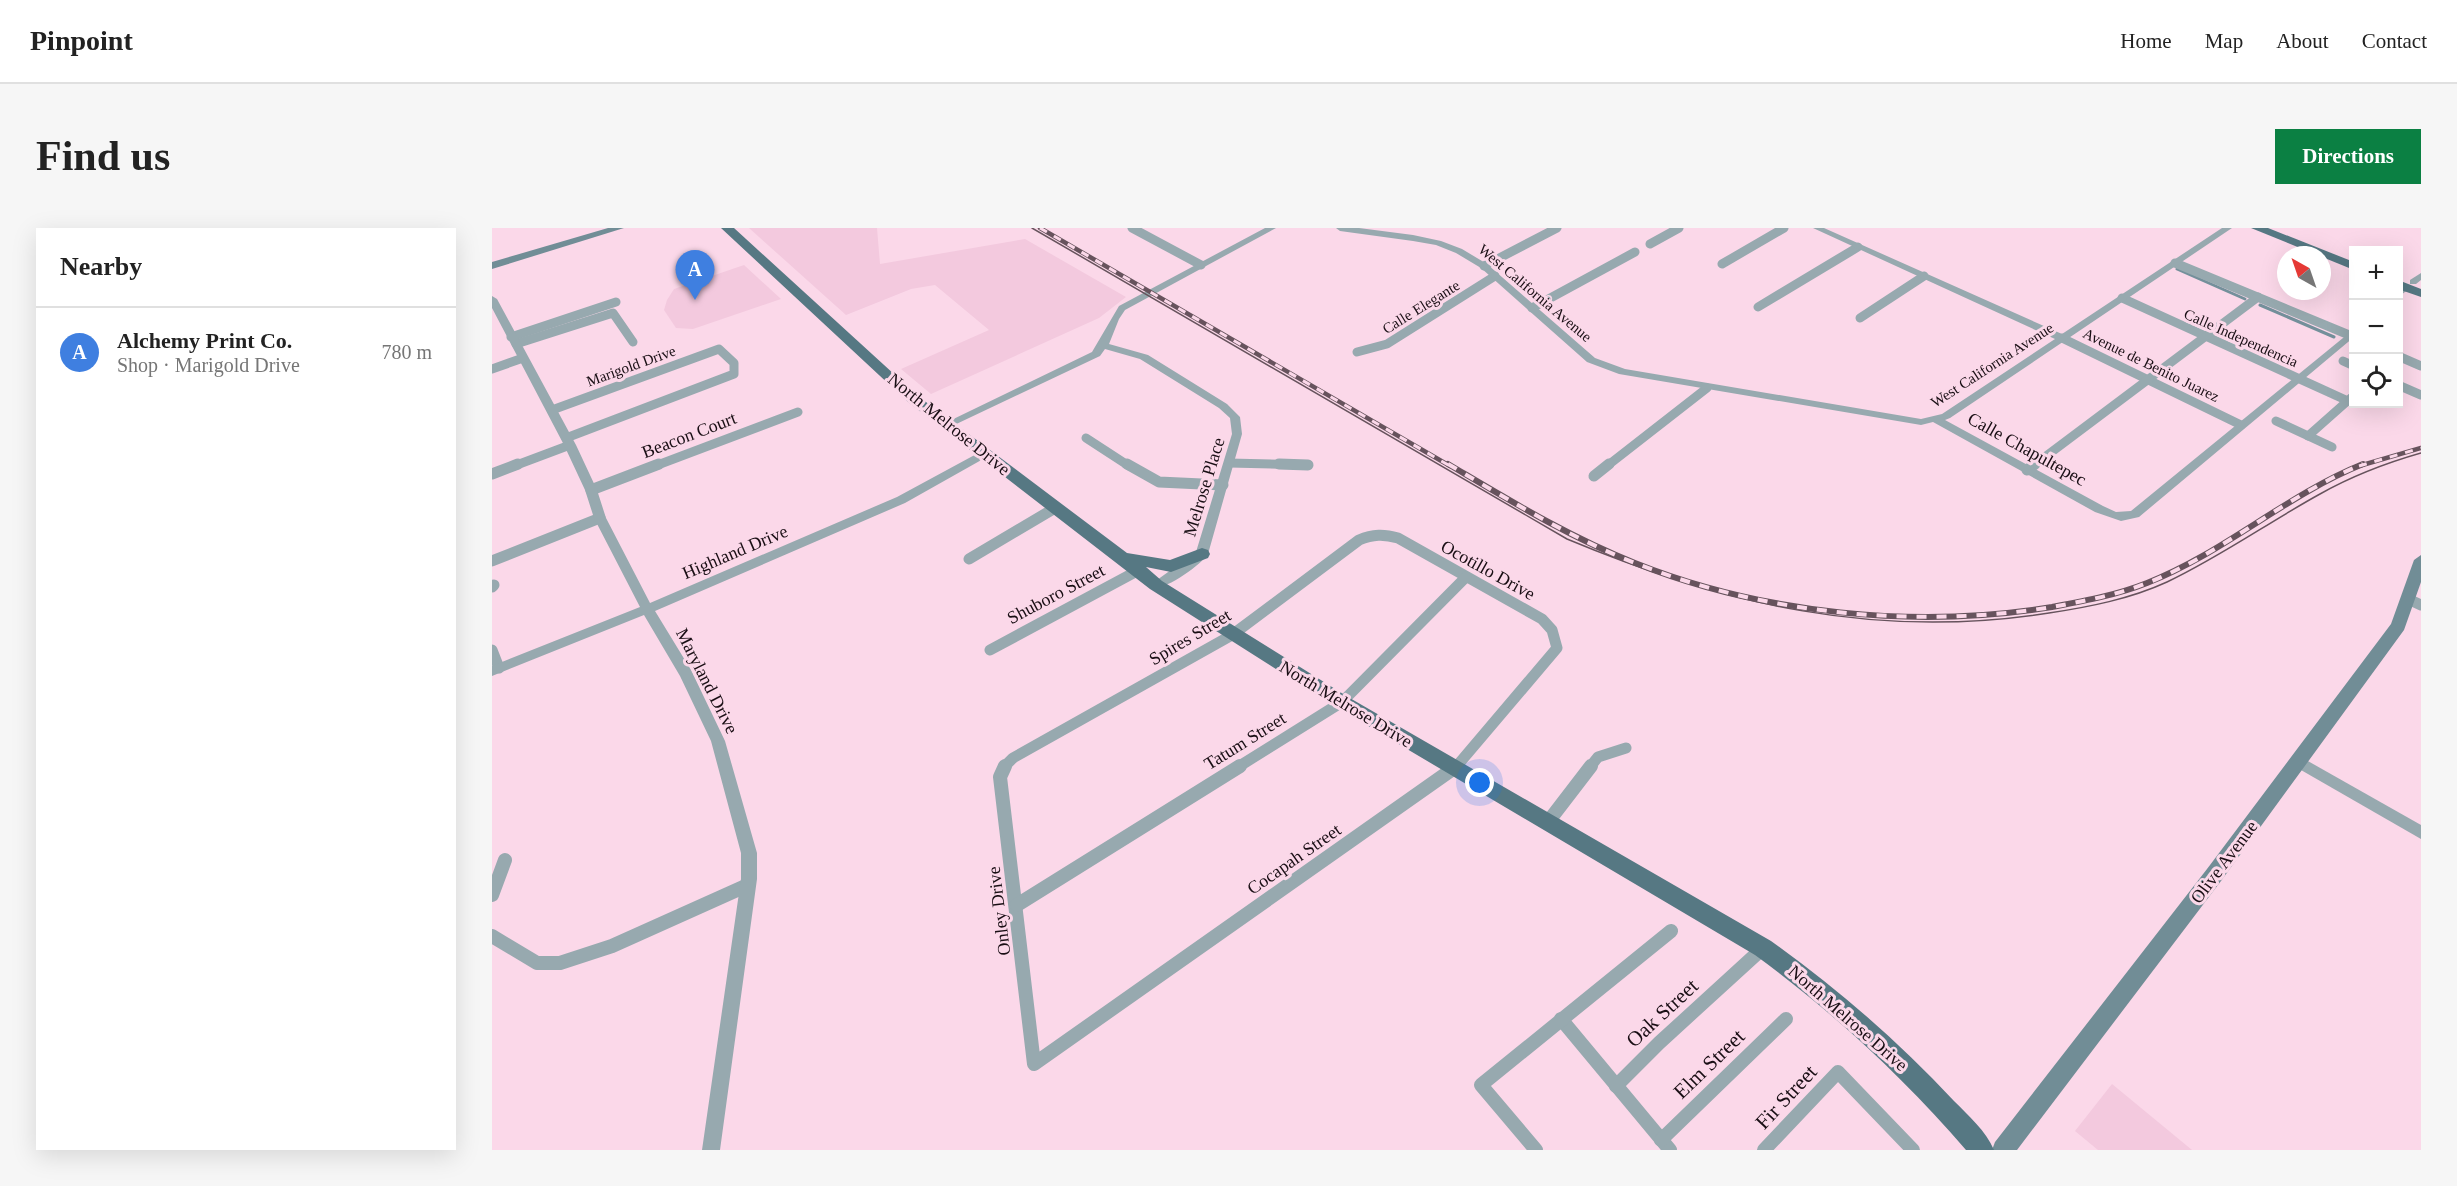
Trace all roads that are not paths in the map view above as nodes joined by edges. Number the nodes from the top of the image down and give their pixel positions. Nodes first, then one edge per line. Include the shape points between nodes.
1 (619, 228) edge
2 (727, 228) edge
3 (1132, 228) edge
4 (1272, 228) edge
5 (1340, 228) edge
6 (1557, 228) edge
7 (1679, 228) edge
8 (1784, 228) edge
9 (1817, 228) edge
10 (2228, 228) edge
11 (2257, 228) edge
12 (2273, 228) edge
13 (1650, 244) dead end
14 (1858, 247) junction
15 (1635, 252) dead end
16 (2349, 257) edge
17 (2175, 263) junction
18 (1722, 264) dead end
19 (2349, 264) edge
20 (492, 266) edge
21 (1201, 266) junction
22 (1484, 266) junction
23 (1495, 276) junction
24 (1924, 276) junction
25 (2258, 297) junction
26 (2122, 298) junction
27 (492, 299) edge
28 (616, 302) dead end
29 (1532, 308) junction
30 (1758, 308) dead end
31 (1860, 318) dead end
32 (2349, 334) edge
33 (2206, 337) junction
34 (2349, 337) edge
35 (2062, 338) junction
36 (513, 340) junction
37 (633, 342) dead end
38 (1104, 346) junction
39 (1357, 352) dead end
40 (523, 358) junction
41 (2403, 358) edge
42 (2343, 361) dead end
43 (2349, 364) edge
44 (2421, 366) edge
45 (492, 369) edge
46 (2297, 378) junction
47 (2147, 380) junction
48 (1707, 387) junction
49 (2403, 387) edge
50 (2421, 395) edge
51 (2349, 397) edge
52 (2349, 400) edge
53 (552, 410) junction
54 (798, 412) dead end
55 (1937, 420) junction
56 (2276, 421) dead end
57 (946, 425) junction
58 (2241, 425) junction
59 (2308, 436) junction
60 (1086, 438) dead end
61 (568, 441) junction
62 (2332, 447) dead end
63 (986, 454) junction
64 (1229, 463) junction
65 (1308, 465) dead end
66 (2027, 470) junction
67 (492, 474) edge
68 (1594, 476) dead end
69 (1223, 485) junction
70 (591, 490) junction
71 (1055, 508) junction
72 (600, 519) junction
73 (1377, 530) joint
74 (1202, 554) junction
75 (1121, 556) junction
76 (969, 560) dead end
77 (2421, 560) edge
78 (492, 561) edge
79 (1139, 570) junction
80 (1466, 577) junction
81 (1156, 585) junction
82 (2414, 602) edge
83 (647, 609) junction
84 (1232, 635) junction
85 (492, 650) edge
86 (990, 650) dead end
87 (1550, 657) joint
88 (495, 670) edge
89 (1342, 702) junction
90 (1626, 748) dead end
91 (1013, 758) joint
92 (2298, 762) junction
93 (1455, 768) junction
94 (1548, 822) junction
95 (2421, 833) edge
96 (505, 860) dead end
97 (748, 885) junction
98 (492, 895) edge
99 (1017, 905) junction
100 (1671, 931) dead end
101 (492, 936) edge
102 (1763, 948) junction
103 (1562, 1018) junction
104 (1786, 1019) dead end
105 (1034, 1064) joint
106 (1616, 1086) junction
107 (1665, 1145) edge
108 (711, 1150) edge
109 (1536, 1150) edge
110 (1764, 1150) edge
111 (1913, 1150) edge
112 (1982, 1150) edge
113 (2003, 1150) edge

1 - 20 main road
2 - 57 main road, North Melrose Drive
3 - 21 street
4 - 21 street
5 - 22 street, West California Avenue via 1438,243 1459,250
6 - 22 street
7 - 13 street
8 - 18 street
9 - 14 street, Avenue de Benito Juarez
10 - 17 street, West California Avenue
11 - 19 main road
12 - 16 main road
14 - 24 street, Avenue de Benito Juarez
14 - 30 street
15 - 29 street
17 - 25 street
17 - 26 street, West California Avenue
21 - 38 street via 1122,308 1112,319
22 - 23 street, West California Avenue
23 - 29 street, West California Avenue
23 - 39 street, Calle Elegante via 1387,344
24 - 31 street
24 - 35 street, Avenue de Benito Juarez
25 - 32 street
25 - 33 street
26 - 33 street, Calle Independencia
26 - 35 street, West California Avenue
27 - 36 street, Maryland Drive
28 - 36 street
29 - 48 street, West California Avenue via 1601,365
33 - 46 street, Calle Independencia
33 - 47 street
34 - 46 street, Calle Chapultepec
35 - 47 street, Avenue de Benito Juarez
35 - 55 street, West California Avenue
36 - 37 street via 612,313
36 - 40 street, Maryland Drive
38 - 57 street via 1084,360
38 - 64 street, Melrose Place via 1144,357 1235,417 1237,434
40 - 45 street
40 - 53 street, Maryland Drive
41 - 44 street
42 - 43 street
46 - 51 street, Calle Independencia
46 - 58 street, Calle Chapultepec
47 - 58 street, Avenue de Benito Juarez
47 - 66 street
48 - 55 street, West California Avenue via 1921,422
48 - 68 street
49 - 50 street
52 - 59 street
53 - 61 street, Maryland Drive
53 - 61 street, Marigold Drive via 719,350 734,363 734,375
54 - 70 street, Beacon Court
55 - 66 street, Calle Chapultepec
56 - 59 street
57 - 63 main road, North Melrose Drive
58 - 66 street, Calle Chapultepec via 2127,517 2113,516
59 - 62 street
60 - 69 street via 1159,482
61 - 67 street
61 - 70 street, Maryland Drive
63 - 71 main road, North Melrose Drive
63 - 83 street, Highland Drive via 901,500
64 - 65 street
64 - 69 street, Melrose Place
69 - 74 street, Melrose Place
70 - 72 street, Maryland Drive
71 - 75 main road, North Melrose Drive
71 - 76 street
72 - 78 street
72 - 83 street, Maryland Drive
73 - 80 street, Ocotillo Drive via 1398,537
73 - 84 street, Spires Street
74 - 75 main road via 1171,566
74 - 81 street, Melrose Place
75 - 79 main road, North Melrose Drive
77 - 82 main road, Olive Avenue
79 - 81 main road, North Melrose Drive
79 - 86 street, Shuboro Street
80 - 87 street, Ocotillo Drive via 1542,619 1552,630 1557,648
80 - 89 street, Tatum Street
81 - 84 main road, North Melrose Drive
82 - 92 main road, Olive Avenue
83 - 88 street, Highland Drive
83 - 97 street, Maryland Drive via 686,674 718,741 749,853
84 - 89 main road, North Melrose Drive
84 - 91 street, Spires Street
85 - 88 street
87 - 93 street, Cocapah Street
89 - 93 main road, North Melrose Drive
89 - 99 street, Tatum Street
90 - 94 street via 1598,757
91 - 99 street, Onley Drive via 1002,768 1000,777
92 - 95 street
92 - 113 main road, Olive Avenue
93 - 94 main road, North Melrose Drive
93 - 105 street, Cocapah Street
94 - 102 main road, North Melrose Drive
96 - 98 street
97 - 101 street via 610,945 553,965 541,964
97 - 108 street, Maryland Drive
99 - 105 street, Onley Drive
100 - 103 street
102 - 106 street, Oak Street
102 - 112 main road, North Melrose Drive via 1808,979 1899,1060
103 - 106 street
103 - 109 street via 1481,1085
104 - 107 street, Elm Street
106 - 107 street
110 - 111 street, Fir Street via 1838,1072

